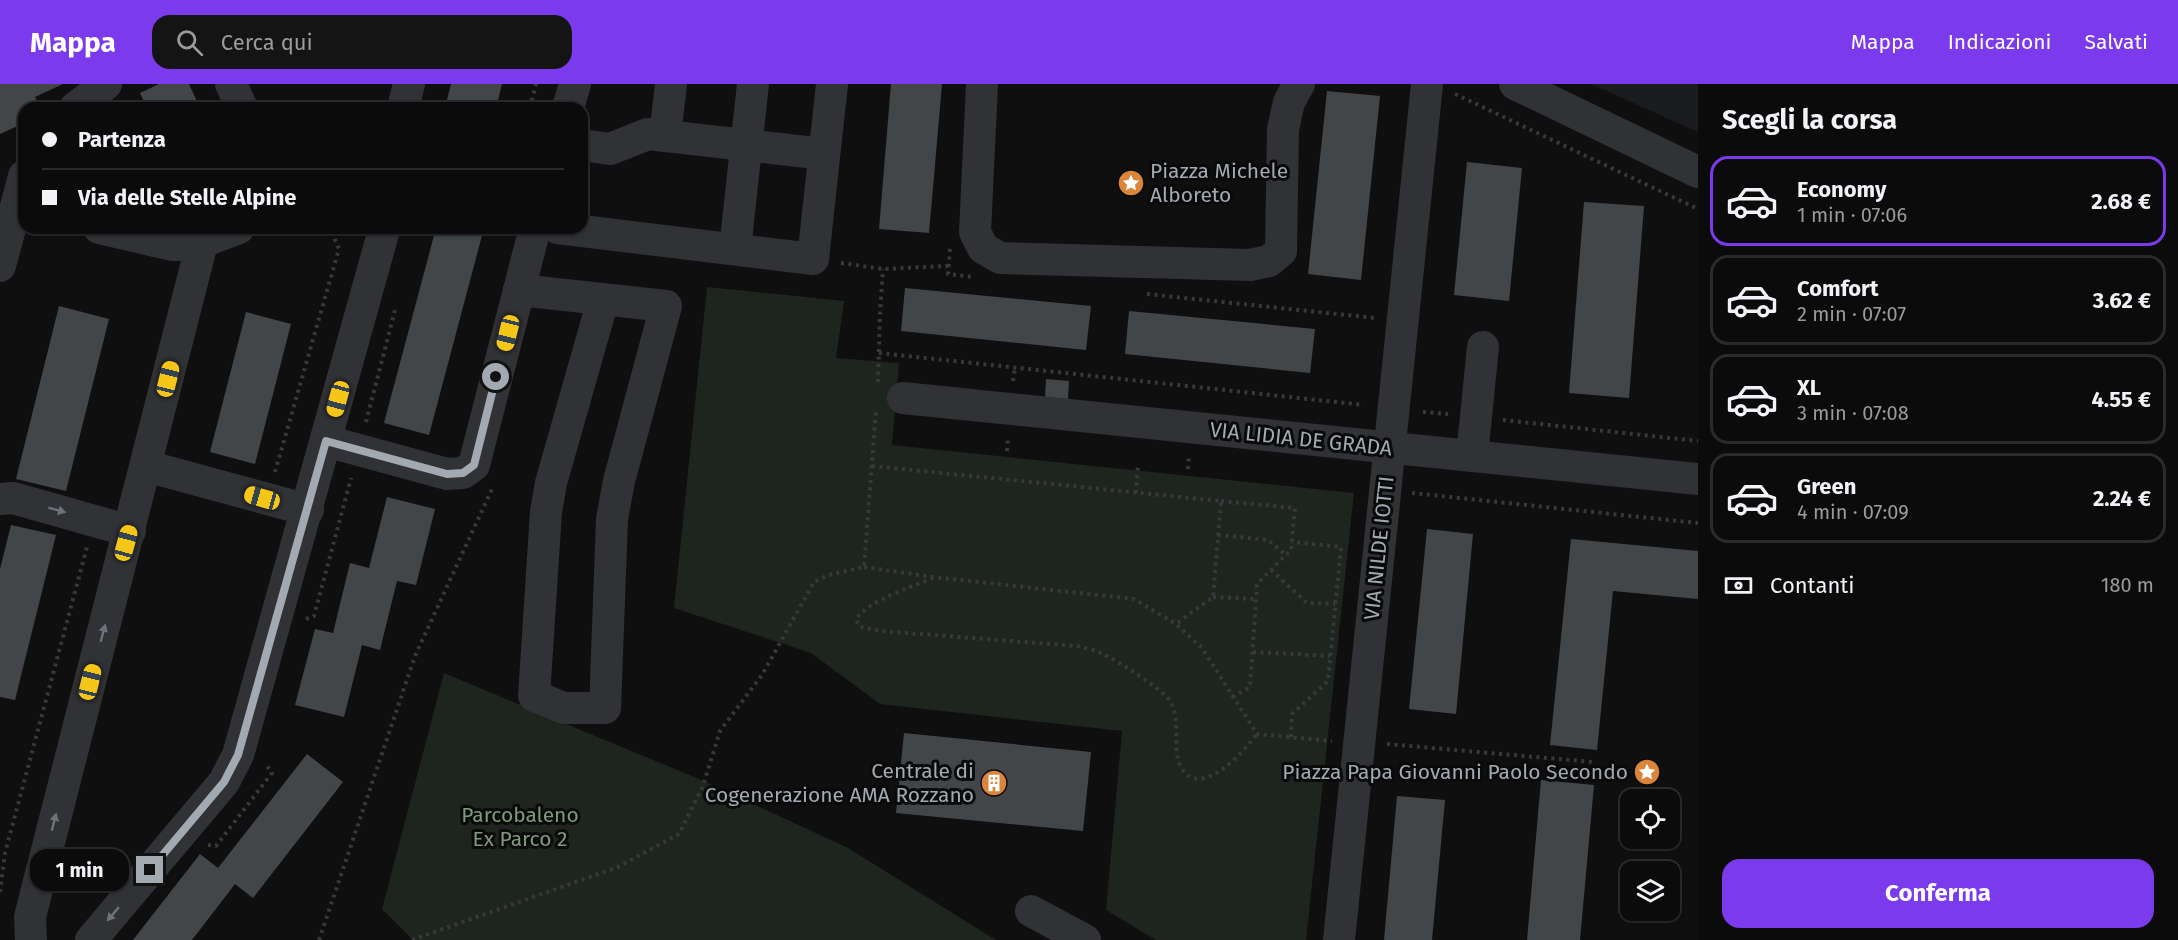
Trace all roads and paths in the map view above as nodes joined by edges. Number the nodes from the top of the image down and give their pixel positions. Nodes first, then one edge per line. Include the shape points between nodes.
1 (106, 84) edge
2 (231, 84) edge
3 (409, 84) edge
4 (536, 84) edge
5 (574, 84) edge
6 (671, 84) edge
7 (753, 84) edge
8 (832, 84) edge
9 (982, 84) edge
10 (1299, 84) edge
11 (1515, 84) edge
12 (1440, 89) edge
13 (83, 102) edge
14 (239, 102) edge
15 (404, 102) edge
16 (532, 102) edge
17 (569, 102) edge
18 (665, 136) junction
19 (747, 145) junction
20 (588, 147) edge
21 (824, 154) junction
22 (1698, 172) edge
23 (13, 206) edge
24 (1698, 209) edge
25 (588, 232) edge
26 (125, 234) edge
27 (224, 234) edge
28 (333, 234) edge
29 (383, 234) edge
30 (533, 234) edge
31 (202, 243) junction
32 (735, 249) junction
33 (813, 259) junction
34 (0, 266) edge
35 (948, 266) dead end
36 (884, 269) junction
37 (519, 290) junction
38 (603, 300) junction
39 (1483, 347) dead end
40 (879, 353) junction
41 (886, 397) junction
42 (1394, 408) junction
43 (1476, 417) junction
44 (326, 441) junction
45 (1698, 441) edge
46 (1389, 448) junction
47 (1472, 456) junction
48 (1138, 464) dead end
49 (146, 466) junction
50 (872, 466) junction
51 (274, 476) dead end
52 (496, 478) dead end
53 (1698, 479) edge
54 (1385, 490) junction
55 (1136, 493) junction
56 (0, 499) edge
57 (1221, 501) junction
58 (308, 510) junction
59 (93, 520) junction
60 (1698, 523) edge
61 (130, 531) junction
62 (1218, 536) junction
63 (1292, 542) junction
64 (1286, 555) junction
65 (864, 567) junction
66 (1271, 570) junction
67 (933, 577) junction
68 (1213, 597) junction
69 (1256, 599) junction
70 (1335, 604) junction
71 (1176, 624) junction
72 (1253, 652) junction
73 (1330, 656) junction
74 (1232, 697) junction
75 (1257, 734) junction
76 (1291, 737) junction
77 (1359, 741) junction
78 (1593, 762) dead end
79 (0, 892) edge
80 (1031, 911) dead end
81 (31, 940) edge
82 (91, 940) edge
83 (320, 940) edge
84 (412, 940) edge
85 (1085, 940) edge
86 (1339, 940) edge

1 - 13 street
2 - 14 street
3 - 15 street
4 - 16 path
5 - 17 street
6 - 18 street
7 - 19 street
8 - 21 street
9 - 10 street via 975,232 983,248 1000,258 1250,265 1269,261 1281,251 1283,129 1289,102
11 - 22 street
12 - 24 path
12 - 42 street, VIA NILDE IOTTI
18 - 19 street
18 - 20 street via 648,134 610,149
19 - 21 street
19 - 32 street
21 - 33 street
23 - 34 street
25 - 32 street
26 - 31 street via 172,245
27 - 31 street
28 - 51 path via 339,249
29 - 44 street
30 - 37 street
31 - 49 street
32 - 33 street
33 - 36 path
35 - 36 path
36 - 40 path
37 - 38 street
37 - 44 street via 474,465 463,473 447,474
38 - 38 street via 666,306 612,519 605,708 564,708 534,696 546,512
39 - 43 street
40 - 41 path
40 - 42 path
41 - 46 street, VIA LIDIA DE GRADA
41 - 50 path
42 - 43 path
42 - 46 street, VIA NILDE IOTTI
43 - 45 path
43 - 47 street
44 - 58 street
46 - 47 street, VIA LIDIA DE GRADA
46 - 54 street, VIA NILDE IOTTI
47 - 53 street, VIA LIDIA DE GRADA
48 - 55 path
49 - 58 street
49 - 61 street
50 - 55 path
50 - 65 path
52 - 83 path via 415,656
54 - 60 path
54 - 77 street, VIA NILDE IOTTI
55 - 57 path
56 -> 59 street via 13,498
57 - 62 path
57 - 63 path via 1294,508
58 -> 82 street via 238,755 224,782
59 - 61 street
59 - 79 path via 4,853
81 -> 61 street via 30,916
62 - 64 path via 1268,540
62 - 68 path
63 - 64 path
63 - 70 path via 1341,547
64 - 66 path
65 - 67 path
65 - 84 path via 814,582 762,675 720,730 703,786 679,834 618,867
66 - 69 path via 1257,584
66 - 70 path via 1306,603
67 - 71 path via 1134,598
67 - 75 path via 870,606 856,620 860,627 1077,646 1103,654 1167,697 1176,714 1179,763 1194,779 1203,780 1219,771 1244,752
68 - 69 path
68 - 71 path
69 - 72 path
70 - 73 path
71 - 74 path via 1202,648
72 - 73 path
72 - 74 path via 1250,687
73 - 76 path via 1328,681 1292,714
74 - 75 path
75 - 76 path
76 - 77 path
77 - 78 path
77 - 86 street, VIA NILDE IOTTI
80 - 85 street

